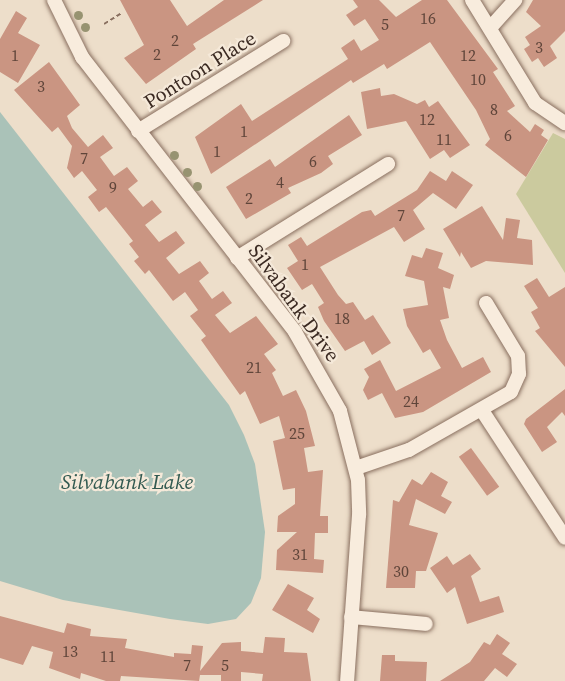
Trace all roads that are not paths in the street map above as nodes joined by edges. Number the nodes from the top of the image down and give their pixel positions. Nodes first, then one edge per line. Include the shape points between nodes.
1 (54, 0) edge
2 (472, 0) edge
3 (515, 0) edge
4 (490, 28) junction
5 (283, 41) dead end
6 (565, 123) edge
7 (138, 131) junction
8 (388, 164) dead end
9 (237, 258) junction
10 (486, 303) dead end
11 (483, 412) junction
12 (356, 468) junction
13 (565, 537) edge
14 (351, 617) junction
15 (426, 624) dead end
16 (347, 681) edge

1 - 7 street, Silvabank Drive via 82,57
2 - 4 street
3 - 4 street
4 - 6 street via 535,103
5 - 7 street, Pontoon Place
7 - 9 street, Silvabank Drive
8 - 9 street
9 - 12 street, Silvabank Drive via 326,380 340,411
10 - 11 street via 520,363 511,392
11 - 12 street via 400,455
11 - 13 street
12 - 14 street, Silvabank Drive via 359,514
14 - 15 street
14 - 16 street, Silvabank Drive

